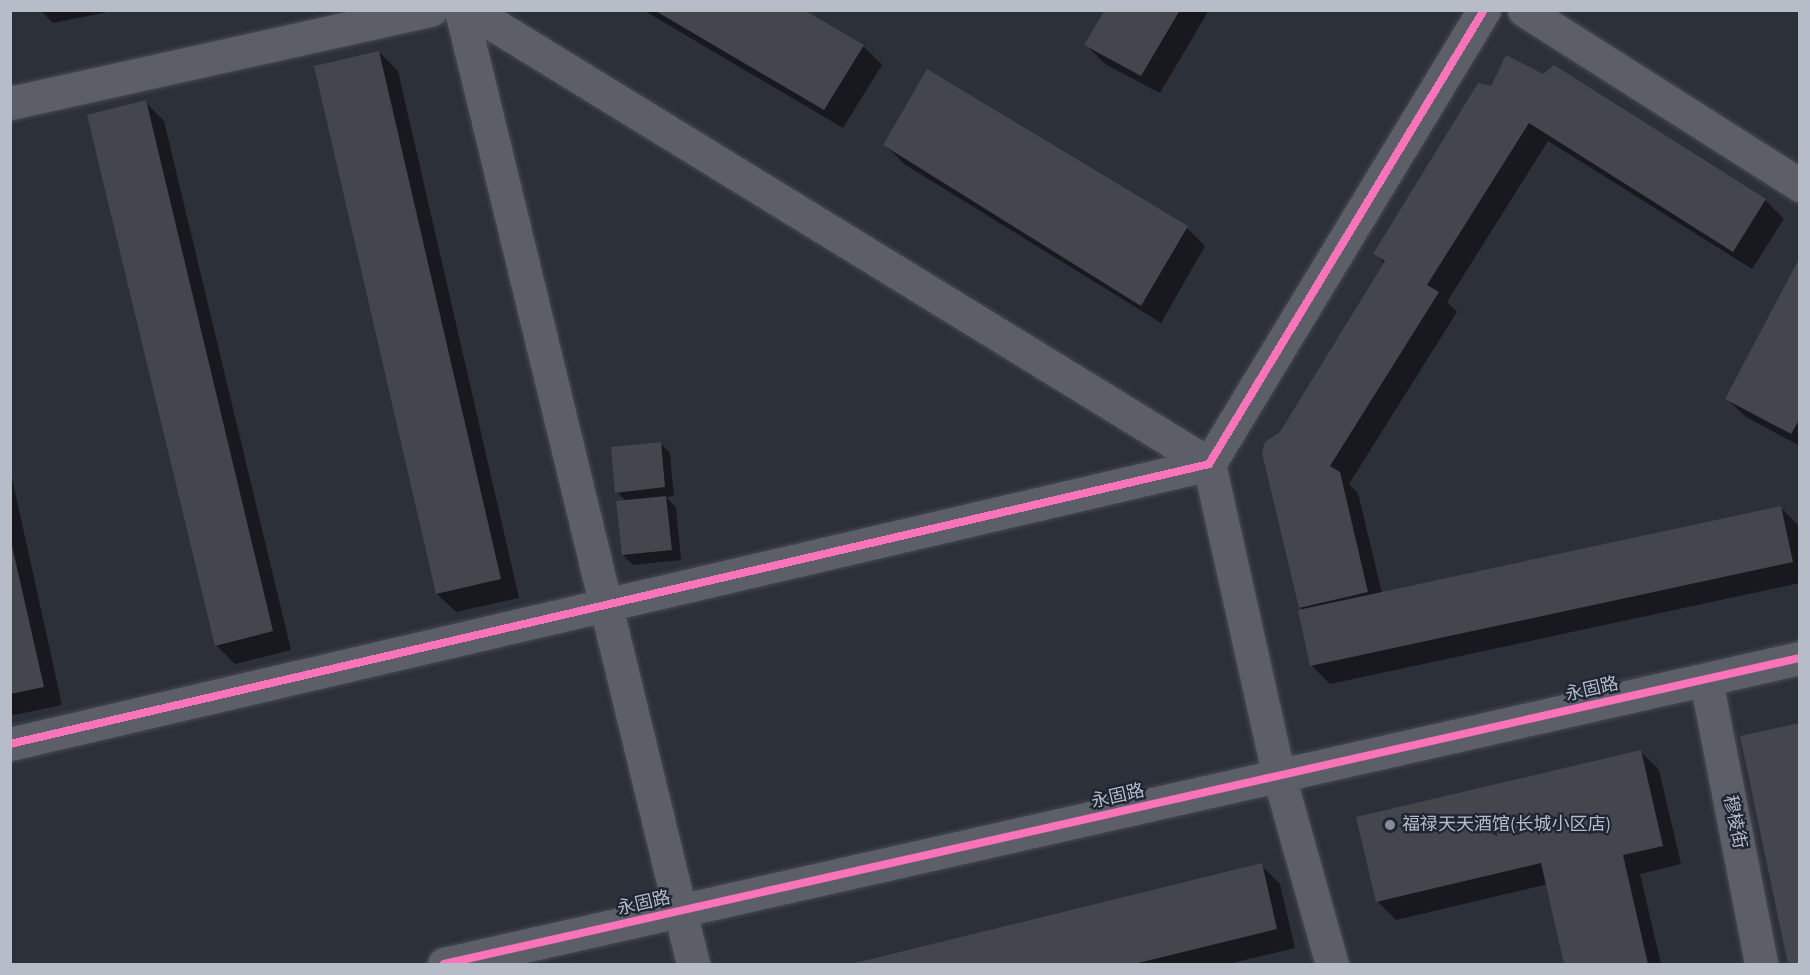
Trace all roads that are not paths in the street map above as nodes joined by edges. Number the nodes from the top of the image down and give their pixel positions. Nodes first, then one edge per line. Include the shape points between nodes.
1 (431, 10) edge
2 (461, 10) edge
3 (470, 10) edge
4 (1484, 10) edge
5 (1524, 10) edge
6 (10, 103) edge
7 (1800, 185) edge
8 (1209, 464) junction
9 (607, 605) junction
10 (1800, 658) edge
11 (1706, 680) junction
12 (10, 744) edge
13 (1279, 776) junction
14 (681, 911) junction
15 (444, 964) edge
16 (693, 964) edge
17 (1332, 964) edge
18 (1761, 964) edge

1 - 6 street
2 - 9 street
3 - 8 street
4 - 8 street
5 - 7 street
8 - 9 street
8 - 13 street
9 - 12 street
9 - 14 street
10 - 11 street, 永固路
11 - 13 street, 永固路
11 - 18 street, 穆棱街
13 - 14 street, 永固路
13 - 17 street
14 - 15 street, 永固路
14 - 16 street

